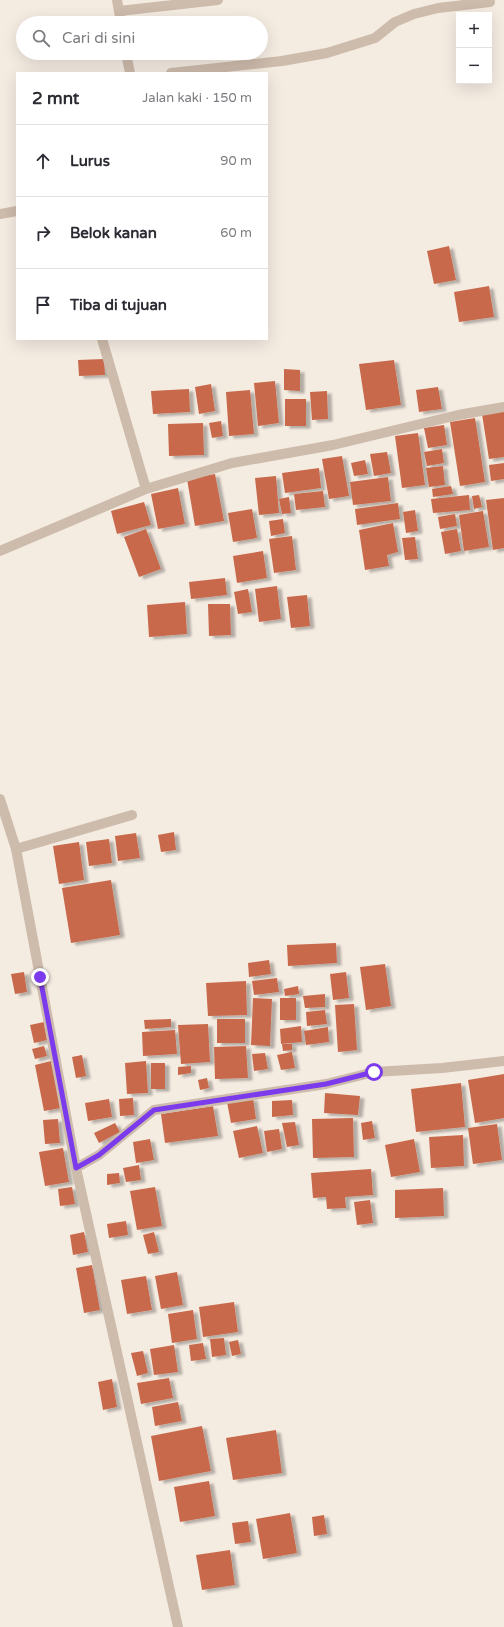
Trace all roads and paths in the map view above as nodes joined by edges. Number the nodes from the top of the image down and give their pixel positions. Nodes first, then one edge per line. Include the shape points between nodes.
1 (117, 0) edge
2 (218, 0) edge
3 (490, 2) dead end
4 (119, 11) junction
5 (120, 16) edge
6 (127, 60) edge
7 (130, 72) edge
8 (180, 72) edge
9 (16, 211) edge
10 (0, 214) edge
11 (102, 340) edge
12 (504, 407) edge
13 (146, 489) junction
14 (0, 551) edge
15 (0, 799) edge
16 (132, 815) dead end
17 (16, 849) junction
18 (504, 1061) edge
19 (76, 1168) junction
20 (178, 1627) edge

1 - 4 street
2 - 4 street
3 - 8 street via 438,8 414,14 395,22 375,38 328,53 282,61
4 - 5 street
6 - 7 street
9 - 10 street
11 - 13 street
12 - 13 street via 458,415 333,445 232,463
13 - 14 street
15 - 17 street
16 - 17 street
17 - 19 street
18 - 19 street via 374,1072 326,1084 154,1110 99,1155
19 - 20 street

